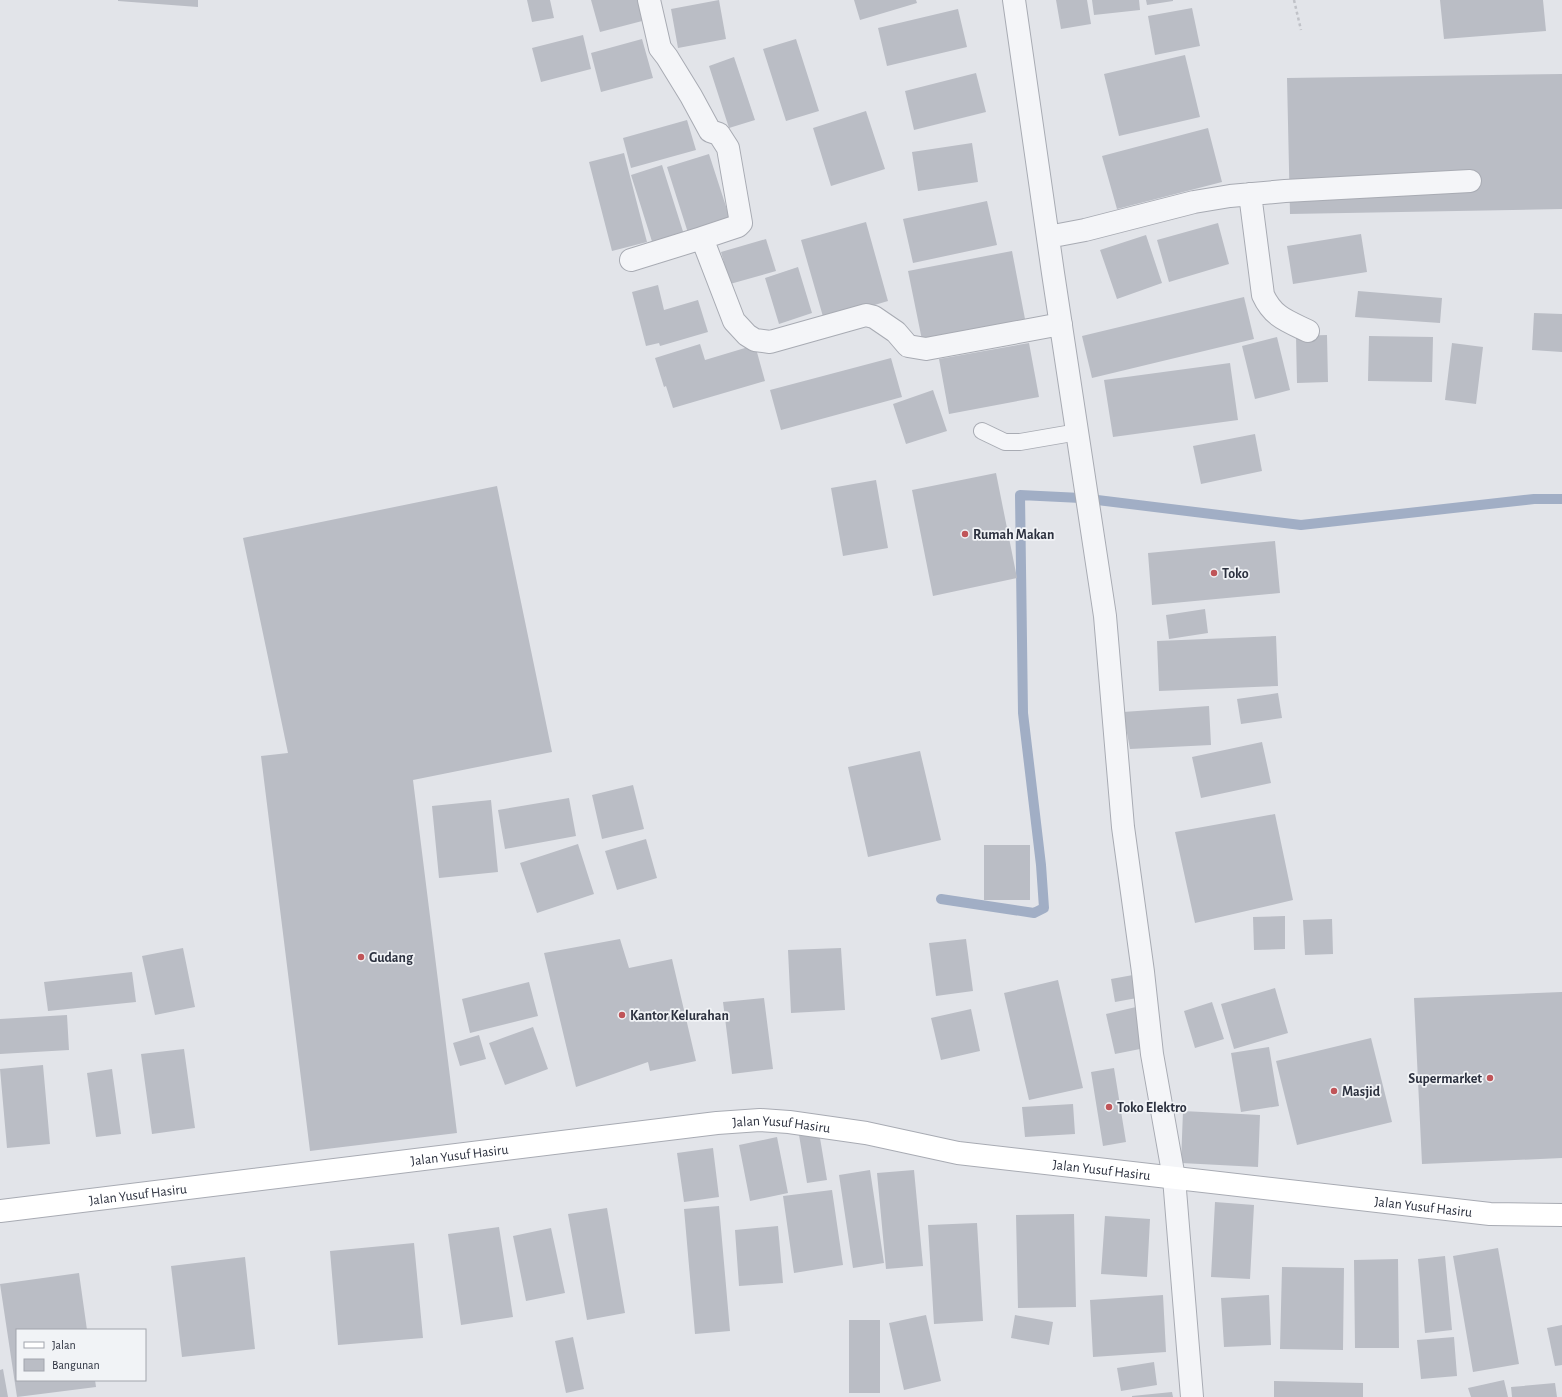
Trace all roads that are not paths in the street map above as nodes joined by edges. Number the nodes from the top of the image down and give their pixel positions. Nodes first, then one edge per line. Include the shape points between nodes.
1 (649, 0) edge
2 (1014, 0) edge
3 (1470, 182) dead end
4 (1250, 194) junction
5 (1048, 237) junction
6 (702, 238) junction
7 (631, 260) dead end
8 (1061, 324) junction
9 (1308, 331) dead end
10 (982, 431) dead end
11 (1078, 432) junction
12 (1174, 1178) junction
13 (0, 1211) edge
14 (1562, 1215) edge
15 (1192, 1397) edge

1 - 6 street via 660,48 710,131 719,134 728,148 741,223
2 - 5 street
3 - 4 street
4 - 5 street via 1194,202
4 - 9 street via 1263,295 1267,304 1279,317
5 - 8 street
6 - 7 street
6 - 8 street via 734,320 755,340 770,342 866,315 874,317 896,332 908,346 926,349
8 - 11 street
10 - 11 lane via 1005,442 1020,442
11 - 12 street via 1105,616 1123,827 1152,1054
12 - 13 main road, Jalan Yusuf Hasiru via 958,1153 866,1133 760,1120 717,1123
12 - 14 main road, Jalan Yusuf Hasiru via 1490,1214
12 - 15 street

